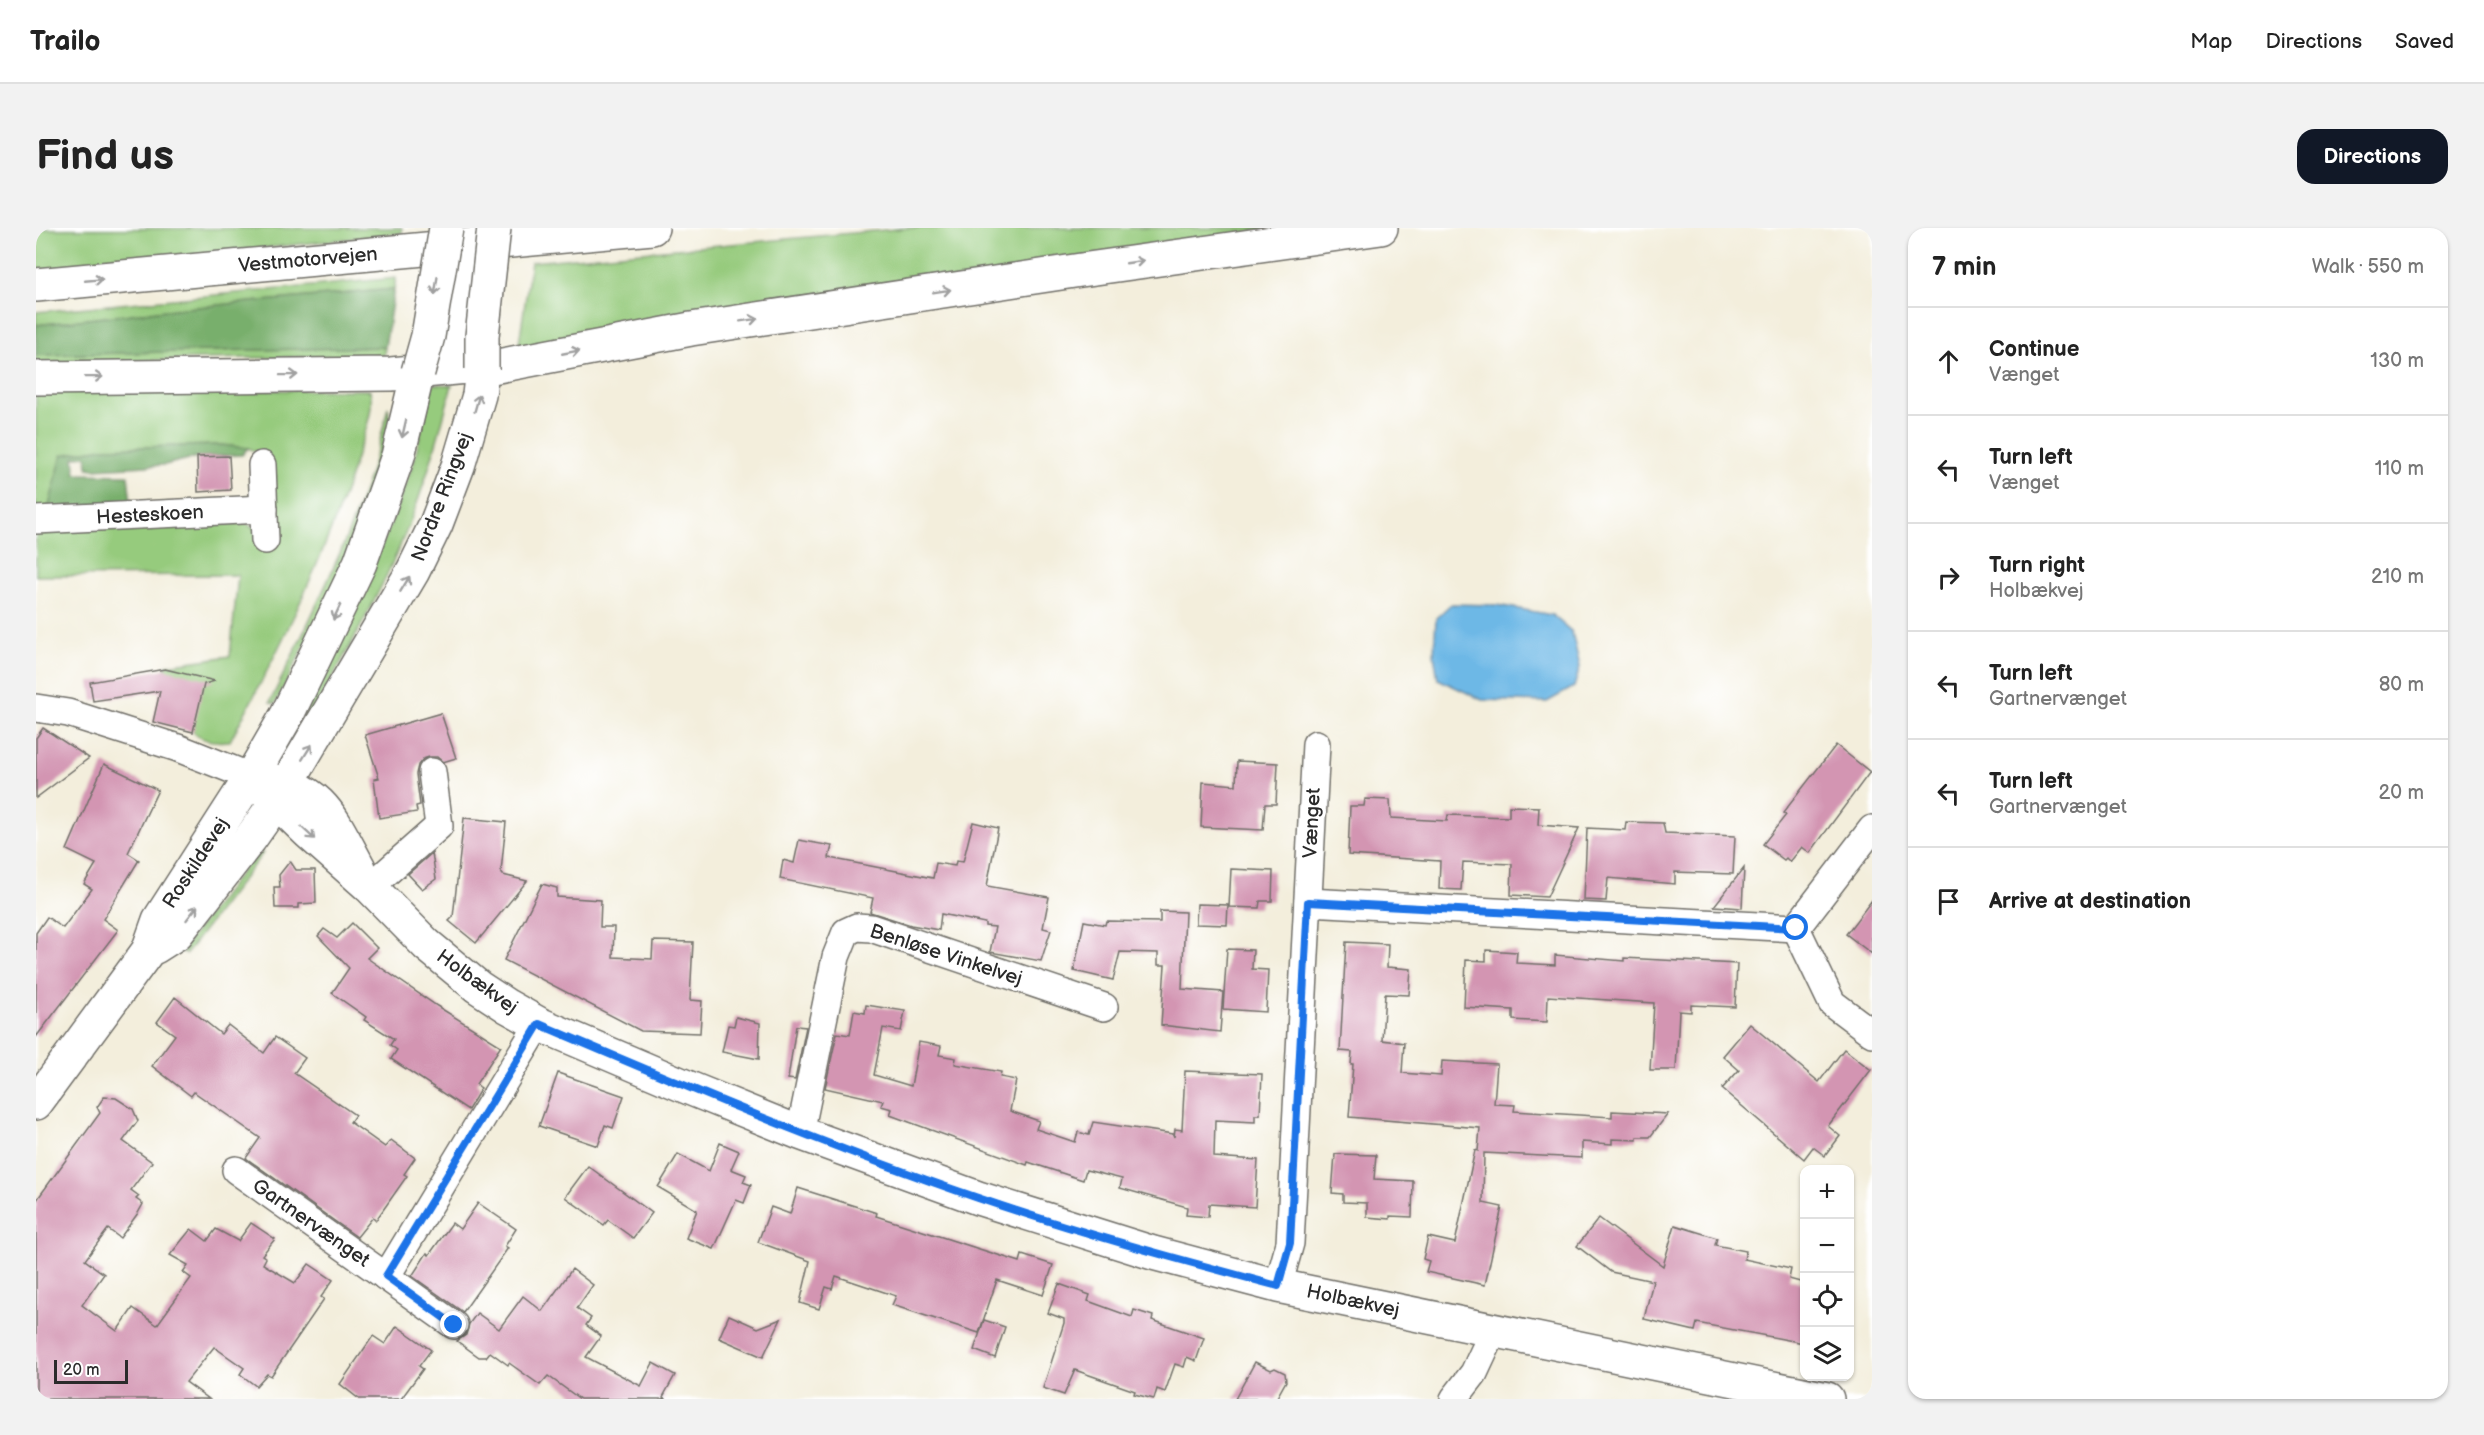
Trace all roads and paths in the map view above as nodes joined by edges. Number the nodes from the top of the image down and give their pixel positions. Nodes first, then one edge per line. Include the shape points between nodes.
1 (448, 228) edge
2 (494, 228) edge
3 (652, 228) edge
4 (1381, 228) edge
5 (36, 285) edge
6 (475, 368) junction
7 (418, 372) junction
8 (36, 378) edge
9 (262, 465) dead end
10 (264, 509) junction
11 (36, 520) edge
12 (265, 540) dead end
13 (36, 708) edge
14 (1316, 744) dead end
15 (432, 772) dead end
16 (251, 777) junction
17 (282, 792) junction
18 (1872, 829) edge
19 (370, 887) junction
20 (1308, 902) junction
21 (1796, 928) junction
22 (148, 951) junction
23 (1104, 1006) dead end
24 (539, 1024) junction
25 (1872, 1033) edge
26 (36, 1103) edge
27 (800, 1132) junction
28 (236, 1170) dead end
29 (386, 1276) junction
30 (1278, 1286) junction
31 (454, 1325) dead end
32 (1494, 1330) junction
33 (1454, 1399) edge
34 (1827, 1399) edge

1 - 6 main road via 460,271 452,345 455,358
1 -> 7 main road, bridge
2 - 6 main road, Nordre Ringvej, bridge
5 -> 3 main road, Vestmotorvejen
6 -> 4 main road via 692,329
6 - 7 main road
17 -> 6 main road, Nordre Ringvej via 413,571 436,524 479,395
8 -> 7 main road
7 -> 16 main road via 398,456 360,563 287,715
9 - 10 street
10 - 11 street, Hesteskoen
10 - 12 street
13 - 16 street via 68,713 178,748
14 - 20 street, Vænget
15 - 19 street via 439,826
16 - 17 main road, Holbækvej
16 - 22 main road, Roskildevej via 159,920
17 - 19 main road, Holbækvej via 311,796 328,810
22 -> 17 main road, Roskildevej via 177,933
18 - 21 street
19 - 24 main road, Holbækvej via 451,966
20 - 21 street
20 - 30 street, Vænget via 1290,1243
21 - 25 street via 1832,1003
22 - 26 main road, Roskildevej
23 - 27 street, Benløse Vinkelvej via 871,928 857,927 846,932 836,957
24 - 27 main road, Holbækvej
24 - 29 street, Gartnervænget
27 - 30 main road, Holbækvej via 978,1198 1153,1253
28 - 29 street, Gartnervænget
29 - 31 street, Gartnervænget
30 - 32 main road, Holbækvej
32 - 33 street via 1474,1373
32 - 34 main road, Holbækvej

